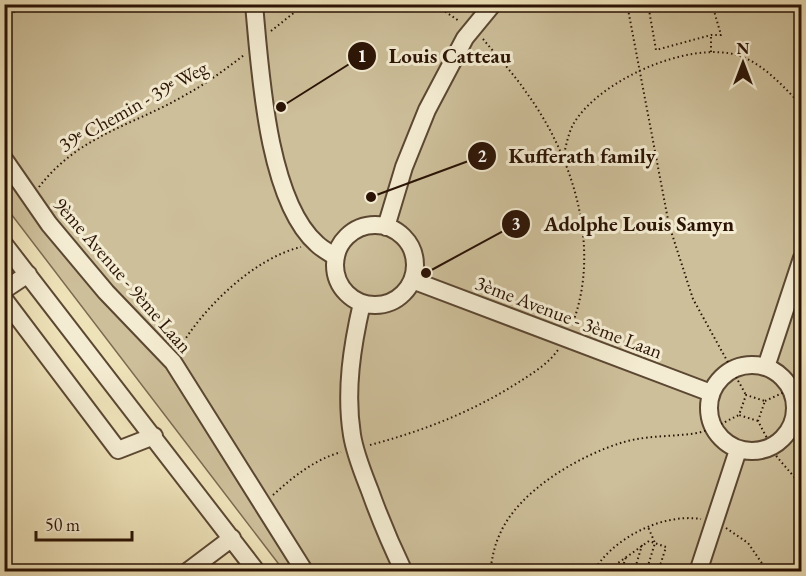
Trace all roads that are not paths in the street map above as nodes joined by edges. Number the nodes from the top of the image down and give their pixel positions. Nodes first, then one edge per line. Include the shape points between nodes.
1 (254, 4) edge
2 (493, 4) edge
3 (4, 159) edge
4 (387, 227) junction
5 (4, 244) edge
6 (336, 257) junction
7 (801, 258) edge
8 (28, 274) junction
9 (412, 280) junction
10 (4, 290) edge
11 (4, 299) edge
12 (362, 303) junction
13 (766, 367) junction
14 (795, 390) edge
15 (711, 393) junction
16 (797, 426) edge
17 (154, 436) junction
18 (738, 450) junction
19 (232, 538) junction
20 (187, 572) edge
21 (257, 572) edge
22 (305, 572) edge
23 (404, 572) edge
24 (698, 572) edge

1 - 6 street via 272,141 285,194 317,244
2 - 4 street via 465,38 427,110 404,167
3 - 22 street, 9ème Avenue - 9ème Laan via 49,224 105,292 172,362
4 - 6 street via 374,225 351,233
4 - 9 street via 411,248 415,267
5 - 8 street
6 - 12 street via 342,289
7 - 13 street
8 - 10 street
8 - 17 street
9 - 12 street via 397,299 374,306
9 - 15 street, 3ème Avenue - 3ème Laan
11 - 17 street via 115,453
12 - 23 street via 351,367 350,413 355,449
13 - 14 street
13 - 15 street via 748,365 732,370 722,376
14 - 16 street
15 - 18 street via 708,405 713,428
16 - 18 street via 772,447 761,451
17 - 19 street
18 - 24 street
19 - 20 street
19 - 21 street

